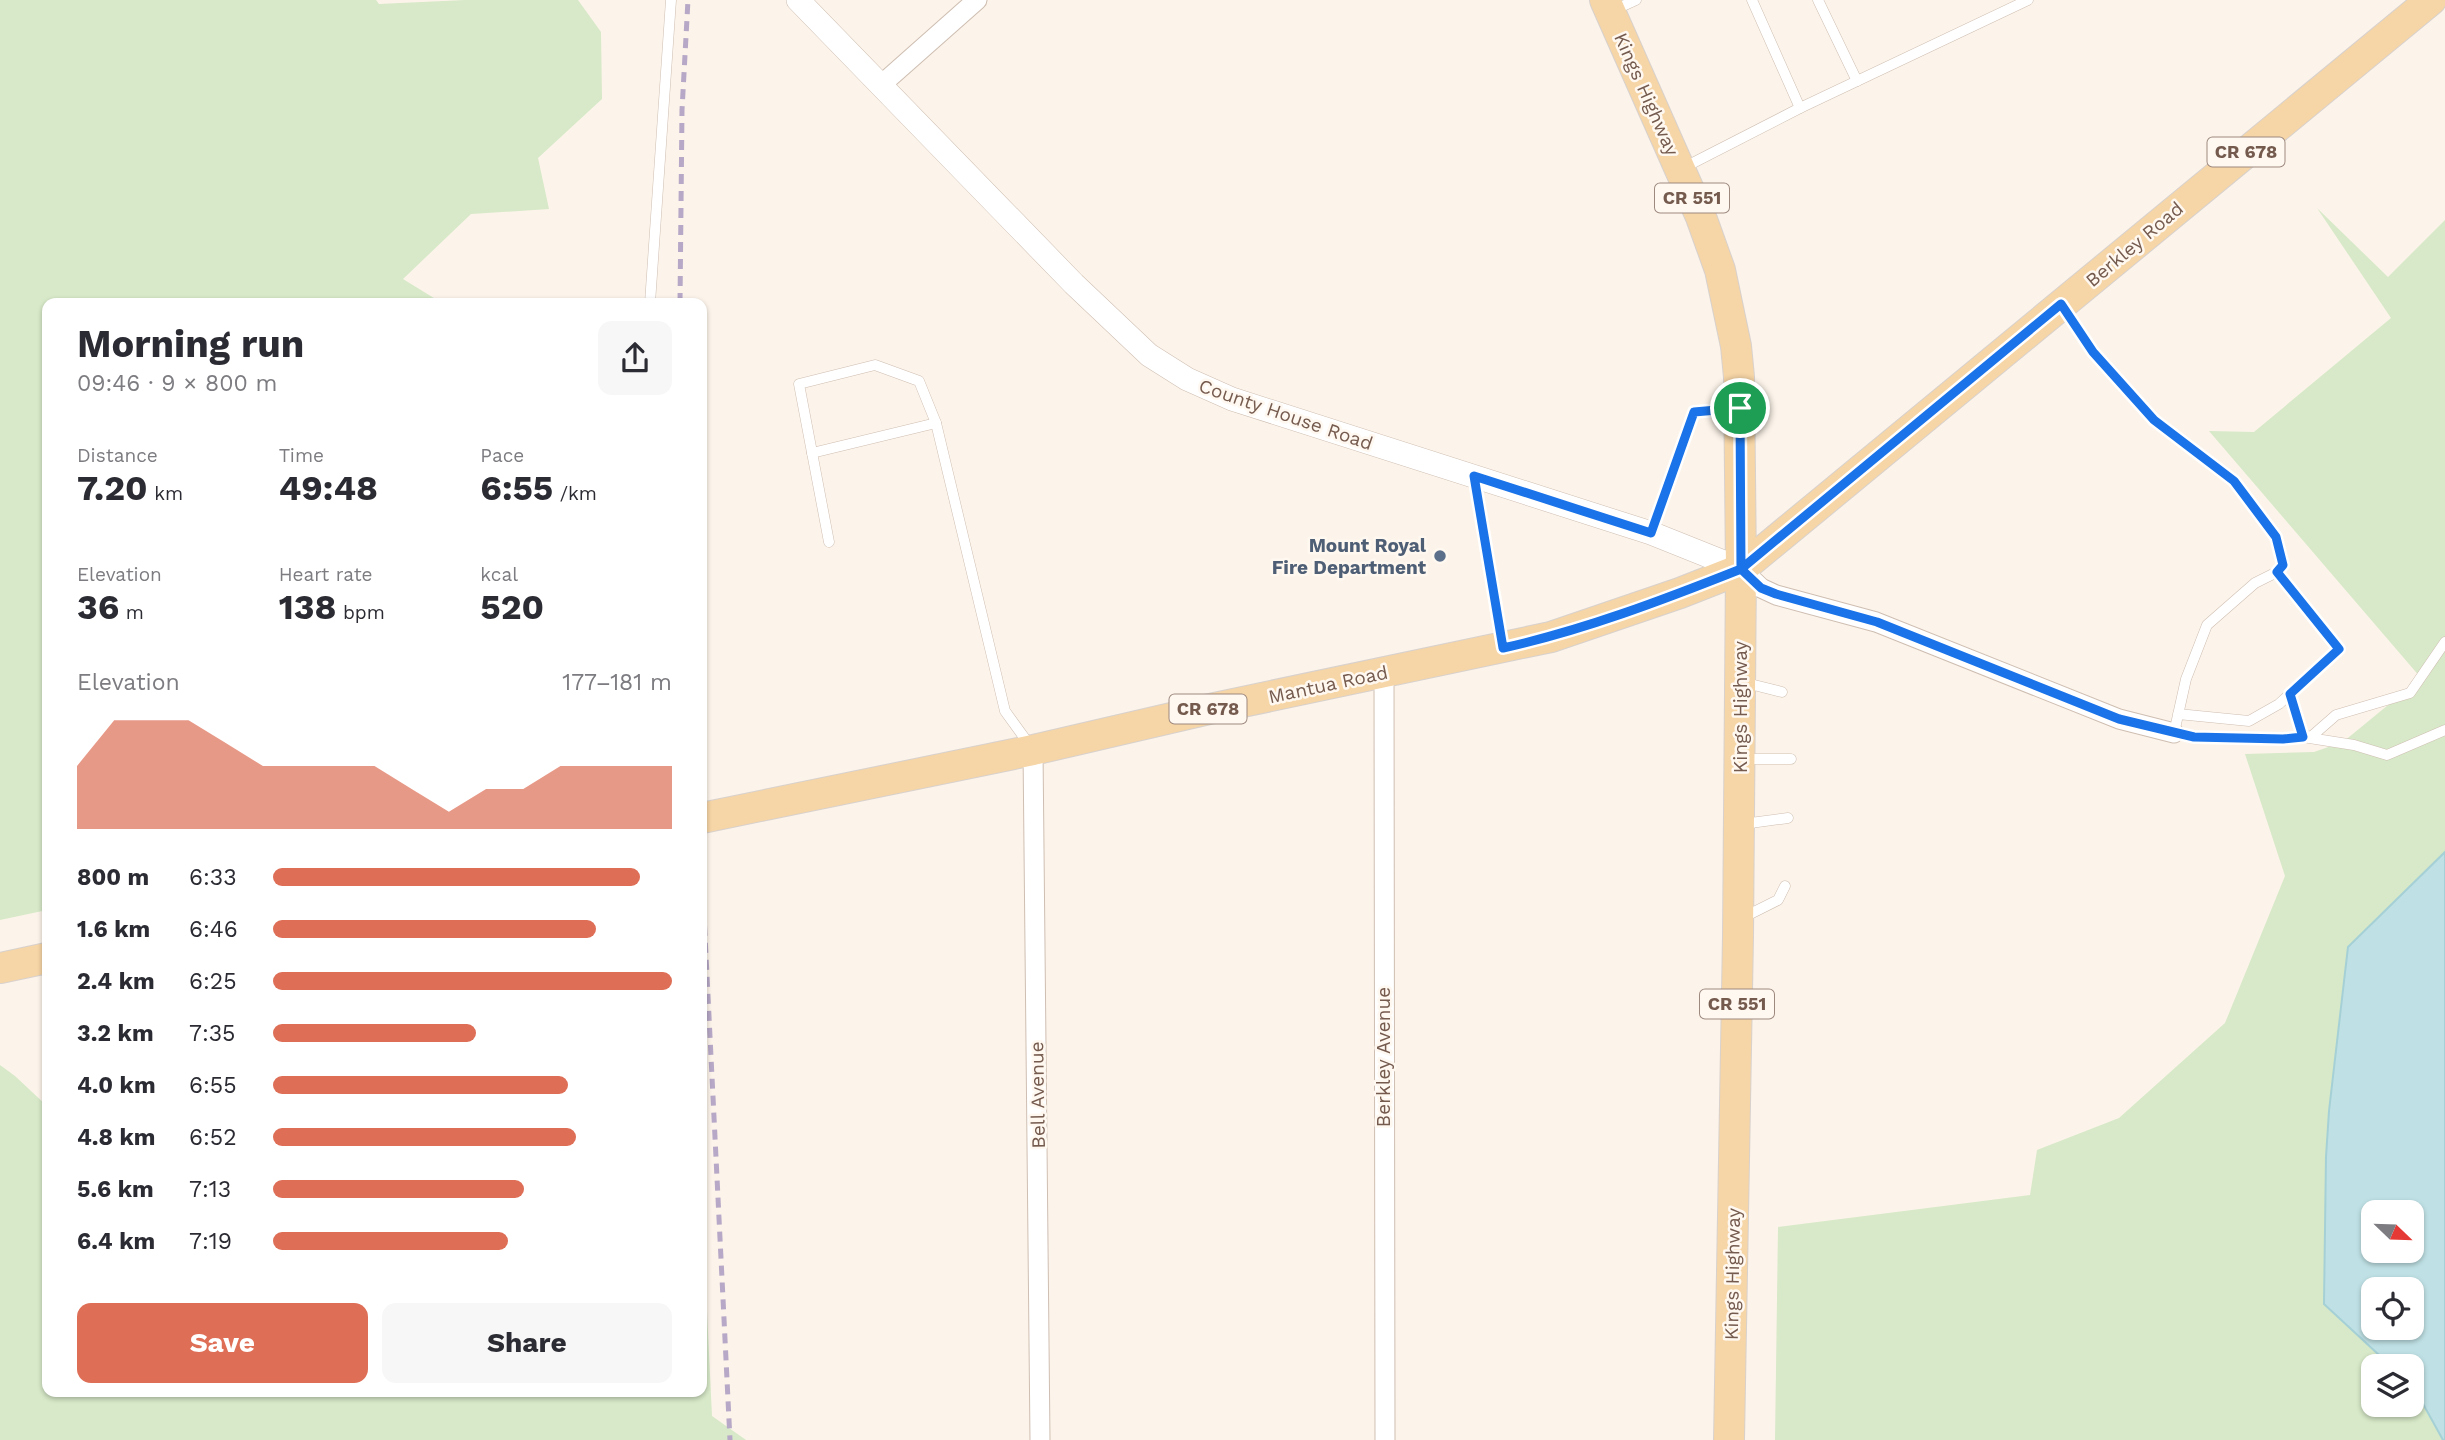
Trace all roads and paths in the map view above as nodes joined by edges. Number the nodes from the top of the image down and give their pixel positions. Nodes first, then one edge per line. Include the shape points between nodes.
1 (671, 0) edge
2 (798, 0) edge
3 (977, 0) edge
4 (1752, 0) edge
5 (1818, 0) edge
6 (2028, 0) edge
7 (2431, 0) edge
8 (1617, 4) edge
9 (1857, 81) junction
10 (881, 85) junction
11 (1800, 108) junction
12 (1680, 169) junction
13 (650, 298) edge
14 (2061, 304) junction
15 (1740, 408) junction
16 (936, 423) junction
17 (812, 453) junction
18 (1474, 476) junction
19 (1651, 533) junction
20 (829, 542) dead end
21 (1741, 569) junction
22 (2277, 572) junction
23 (2445, 642) edge
24 (1503, 648) junction
25 (1384, 673) junction
26 (1740, 682) junction
27 (1782, 692) dead end
28 (2290, 694) junction
29 (2176, 724) junction
30 (2445, 730) edge
31 (2303, 737) junction
32 (1033, 750) junction
33 (1740, 759) junction
34 (1791, 759) dead end
35 (707, 817) edge
36 (1788, 818) dead end
37 (1739, 824) junction
38 (1784, 886) dead end
39 (1738, 920) junction
40 (42, 959) edge
41 (0, 968) edge
42 (1041, 1440) edge
43 (1384, 1440) edge
44 (1729, 1440) edge

1 - 13 lane
2 - 10 street, County House Road
3 - 10 street
4 - 11 lane
5 - 9 lane
6 - 9 lane
7 - 14 main road, Berkley Road / CR 678
8 - 12 main road, Kings Highway / CR 551
9 - 11 lane
10 - 18 street, County House Road via 1149,355 1232,399
11 - 12 lane
12 - 15 main road, Kings Highway / CR 551 via 1720,270 1736,346
14 - 21 main road, Berkley Road / CR 678
14 - 22 lane via 2093,352 2154,420 2234,481 2276,537 2283,565
15 - 19 lane via 1694,412
15 - 21 main road, Kings Highway / CR 551
16 - 17 lane
16 - 17 lane via 919,381 876,365 799,384
16 - 32 lane via 1005,711
17 - 20 lane
18 - 19 street, County House Road
18 - 24 lane
19 - 21 street, County House Road
21 - 24 main road, Mantua Road / CR 678 via 1550,638
21 - 26 main road, Kings Highway / CR 551
21 - 29 street via 1761,588 1776,594 1877,622 2119,719
22 - 28 lane via 2339,649
22 - 29 lane via 2255,583 2207,625 2186,679
23 - 31 lane via 2410,693 2336,715 2312,736
24 - 25 main road, Mantua Road / CR 678
25 - 32 main road, Mantua Road / CR 678
25 - 43 street, Berkley Avenue
26 - 27 lane
26 - 33 main road, Kings Highway / CR 551
28 - 29 lane via 2249,721
28 - 31 lane
29 - 31 lane via 2194,737
30 - 31 lane via 2388,755
32 - 35 main road, Mantua Road / CR 678
32 - 42 street, Bell Avenue
33 - 34 lane
33 - 37 main road, Kings Highway / CR 551
36 - 37 lane
37 - 39 main road, Kings Highway / CR 551
38 - 39 lane via 1778,900
39 - 44 main road, Kings Highway / CR 551
40 - 41 main road

